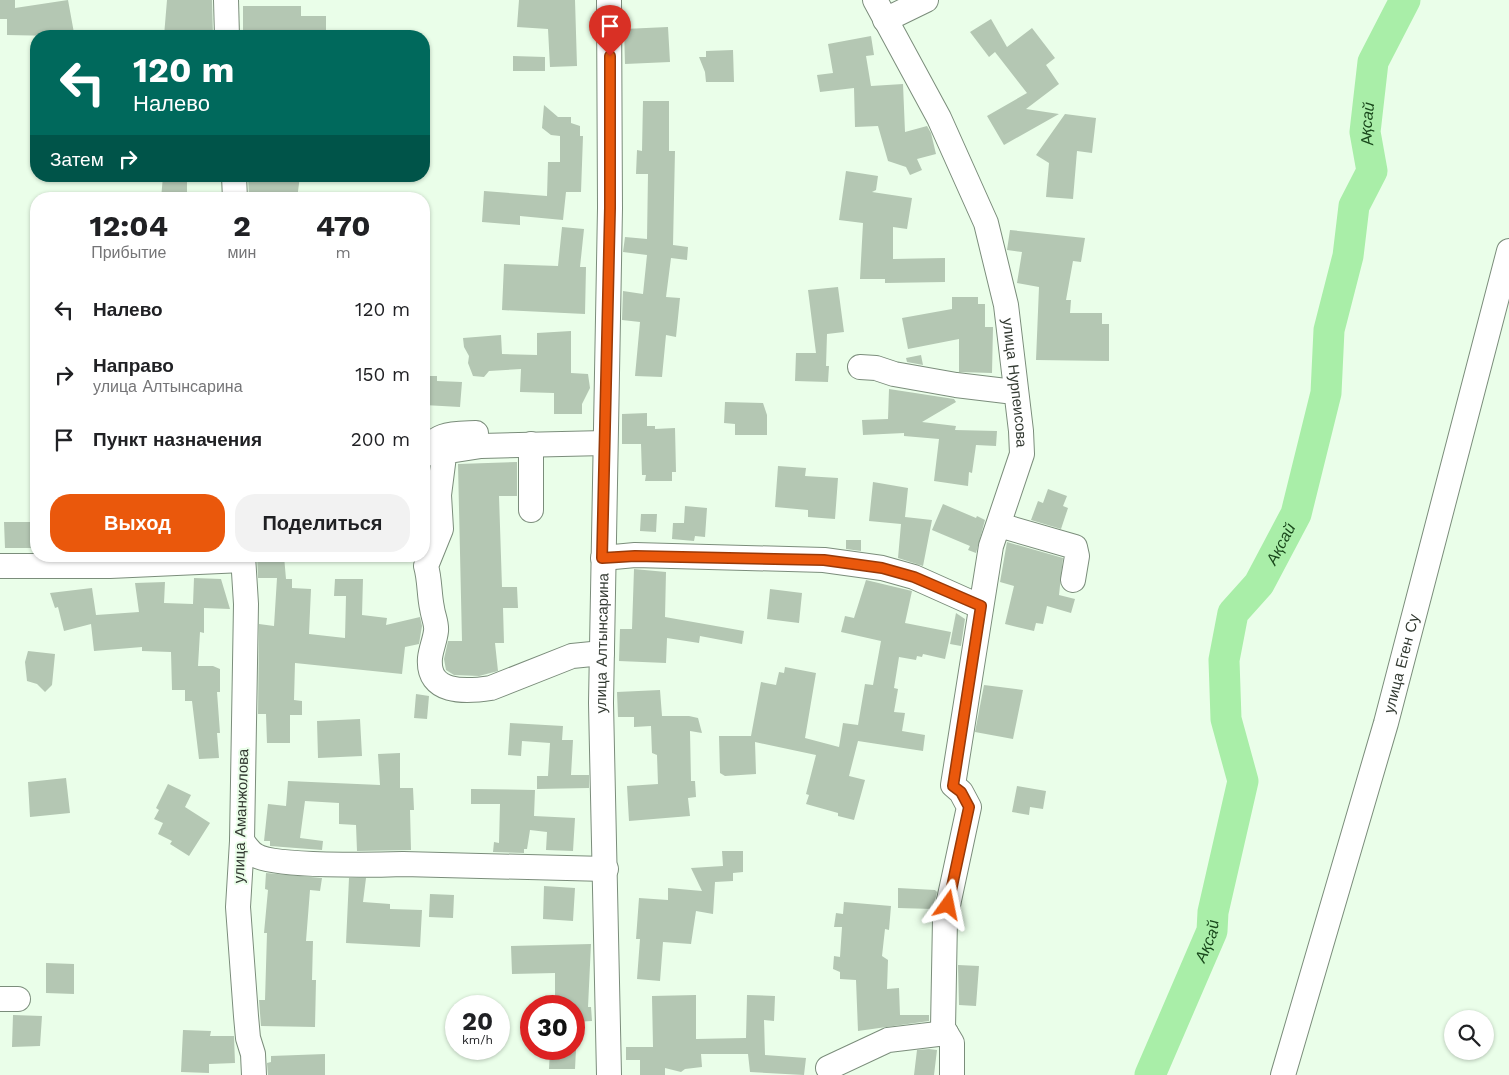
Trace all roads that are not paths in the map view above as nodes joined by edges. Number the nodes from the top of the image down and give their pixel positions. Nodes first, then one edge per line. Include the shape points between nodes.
1 (226, 0) edge
2 (609, 0) edge
3 (926, 0) edge
4 (881, 6) edge
5 (227, 30) edge
6 (1509, 251) edge
7 (860, 367) dead end
8 (1014, 390) junction
9 (605, 436) junction
10 (531, 444) junction
11 (430, 446) edge
12 (531, 510) dead end
13 (999, 525) junction
14 (430, 556) edge
15 (602, 558) junction
16 (176, 562) edge
17 (243, 562) edge
18 (428, 562) edge
19 (0, 566) edge
20 (1073, 580) dead end
21 (981, 606) junction
22 (602, 653) junction
23 (242, 841) junction
24 (606, 869) junction
25 (946, 1033) junction
26 (828, 1068) dead end
27 (254, 1075) edge
28 (608, 1075) edge
29 (952, 1075) edge
30 (1283, 1075) edge

1 - 5 street
2 - 9 street, улица Алтынсарина via 610,208
3 - 4 street
4 - 8 street, улица Нурпеисова via 960,160 986,223 1006,304
6 - 30 street, улица Еген Су via 1386,723
7 - 8 street via 956,385
8 - 13 street, улица Нурпеисова via 1022,454
9 - 10 street
9 - 11 street via 442,435
9 - 15 street, улица Алтынсарина
10 - 12 street
10 - 14 street via 480,446 449,451 444,456 439,495 441,528
13 - 20 street via 1075,547 1077,556
13 - 21 street, улица Нурпеисова via 990,546
15 - 21 street via 824,560 882,568 914,577
15 - 22 street, улица Алтынсарина
16 - 19 street
17 - 23 street, улица Аманжолова via 246,604
18 - 22 street via 436,630 430,659 431,675 437,683 449,688 479,690 572,656
21 - 25 street, улица Нурпеисова via 953,786 961,792 969,807 945,919 943,1028
22 - 24 street, улица Алтынсарина
23 - 24 street via 256,856 279,861
23 - 27 street, улица Аманжолова via 238,907
24 - 28 street, улица Алтынсарина
25 - 26 street via 888,1040
25 - 29 street, улица Нурпеисова via 952,1043

